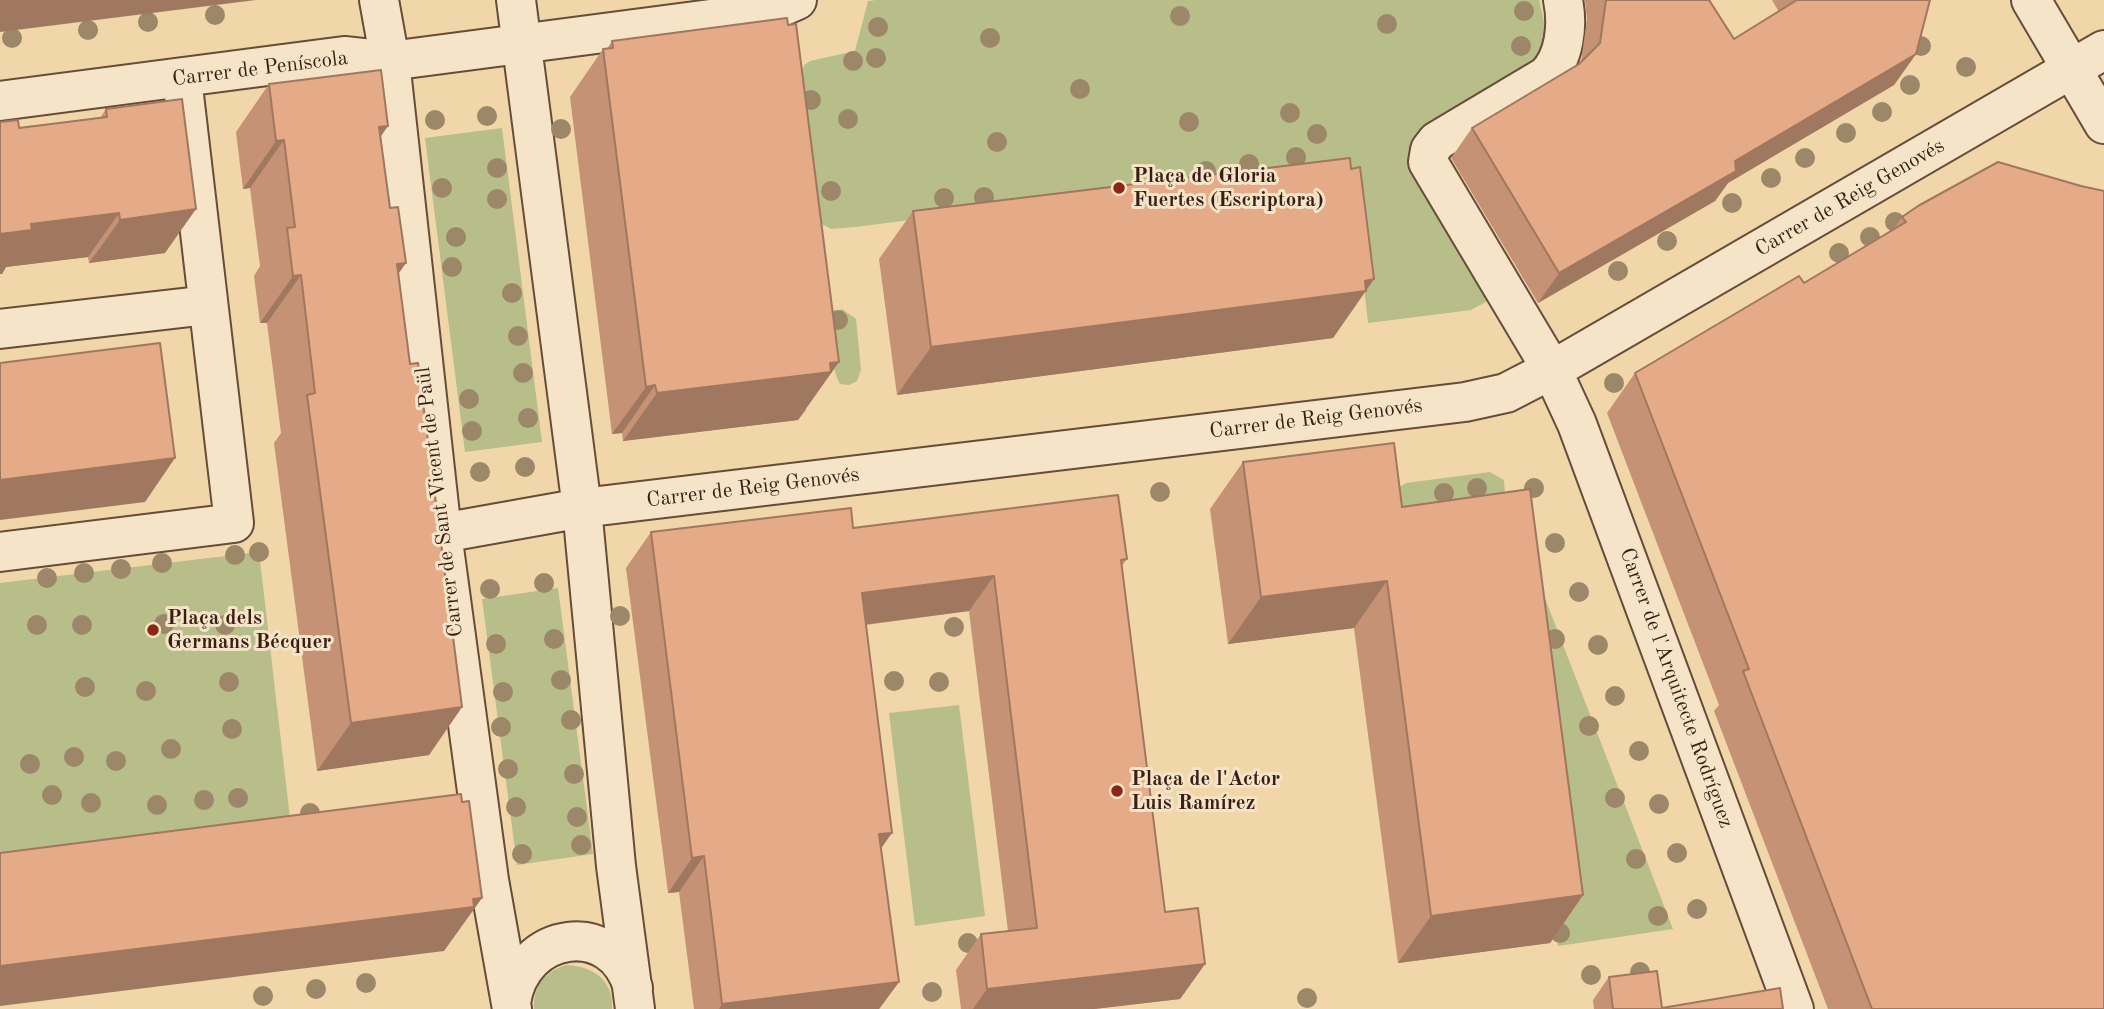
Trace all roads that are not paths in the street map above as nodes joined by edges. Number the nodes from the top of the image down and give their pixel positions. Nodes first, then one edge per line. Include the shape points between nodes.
1 (379, 0) edge
2 (516, 0) edge
3 (797, 0) edge
4 (1563, 0) edge
5 (2031, 0) edge
6 (521, 45) junction
7 (2104, 51) edge
8 (390, 61) junction
9 (2071, 70) junction
10 (182, 78) junction
11 (0, 102) edge
12 (2104, 124) edge
13 (208, 305) junction
14 (0, 329) edge
15 (1552, 370) junction
16 (582, 508) junction
17 (442, 533) junction
18 (0, 552) edge
19 (635, 1003) edge
20 (512, 1006) edge
21 (1794, 1009) edge

1 - 8 street, Carrer de Sant Vicent de Paül
2 - 6 street, Carrer de Sant Vicent de Paül
3 - 6 street via 772,11
4 - 15 street via 1562,48 1556,67 1437,141 1428,162
5 - 9 street
6 - 8 street, Carrer de Peníscola
6 - 16 street, Carrer de Sant Vicent de Paül
7 - 9 street, Carrer de Reig Genovés
8 - 10 street, Carrer de Peníscola via 344,56
8 - 17 street, Carrer de Sant Vicent de Paül
9 - 12 street
9 - 15 street, Carrer de Reig Genovés
10 - 11 street, Carrer de Peníscola
10 - 13 street
13 - 14 street
13 - 18 street via 234,523
15 - 16 street, Carrer de Reig Genovés via 1506,393 1465,402
15 - 21 street, Carrer de l'Arquitecte Rodríguez via 1610,510
16 - 17 street, Carrer de Reig Genovés
16 - 19 street, Carrer de Sant Vicent de Paül via 616,866
17 - 20 street, Carrer de Sant Vicent de Paül via 489,880
19 - 20 street, Carrer de Sant Vicent de Paül via 630,979 620,962 605,950 569,941 535,955 514,985

